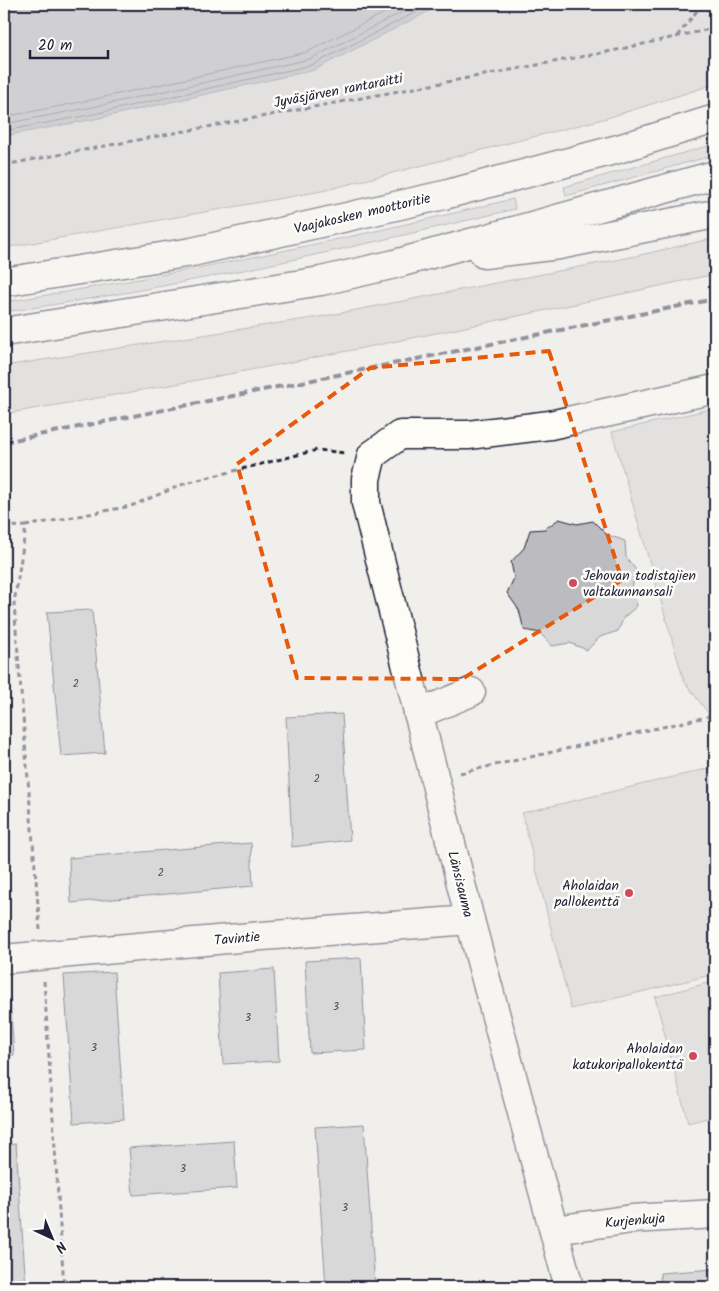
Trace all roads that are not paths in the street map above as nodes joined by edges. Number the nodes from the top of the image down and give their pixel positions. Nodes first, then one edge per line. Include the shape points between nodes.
1 (715, 119) edge
2 (715, 175) edge
3 (715, 214) edge
4 (395, 264) junction
5 (4, 282) edge
6 (4, 332) edge
7 (715, 389) edge
8 (471, 692) dead end
9 (418, 714) junction
10 (470, 920) junction
11 (4, 959) edge
12 (715, 1214) edge
13 (555, 1230) junction
14 (569, 1287) edge

1 - 5 main road, Vaajakosken moottoritie via 618,149 435,197 192,252
2 - 4 main road
3 - 4 main road via 559,245
4 - 6 main road via 255,293
7 - 9 main road, Länsisauma via 550,424 468,435 400,435 369,467 366,502
8 - 9 main road
9 - 10 main road, Länsisauma
10 - 11 main road, Tavintie
10 - 13 main road, Länsisauma
12 - 13 main road, Kurjenkuja
13 - 14 main road, Länsisauma

